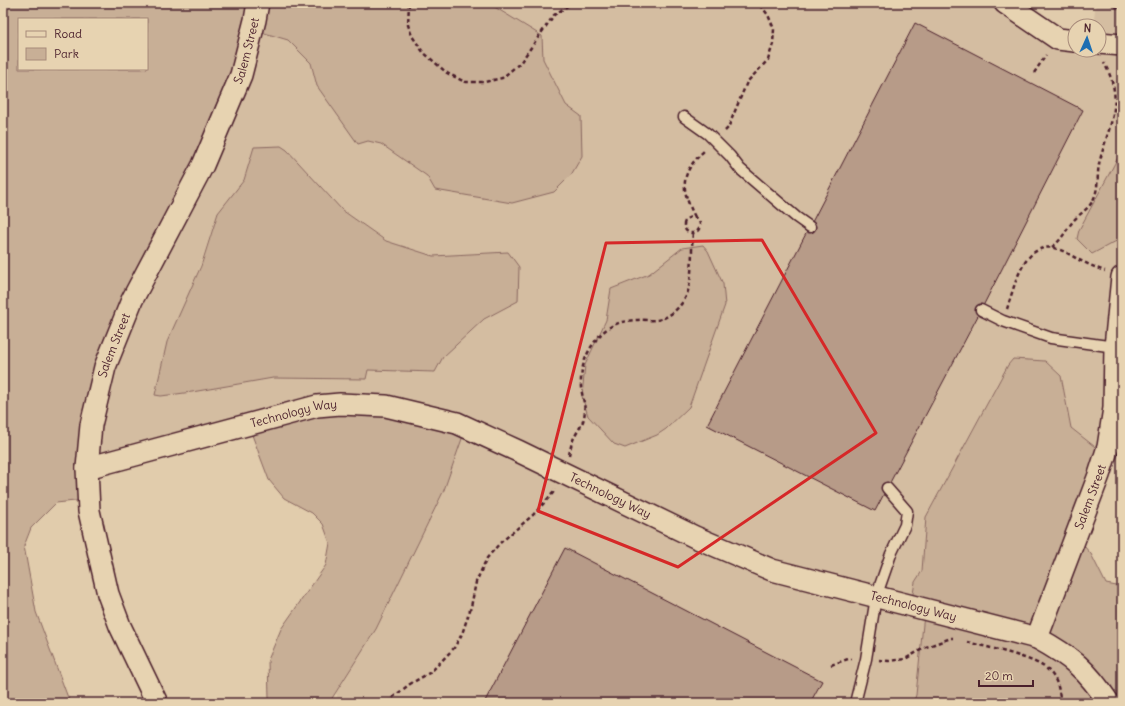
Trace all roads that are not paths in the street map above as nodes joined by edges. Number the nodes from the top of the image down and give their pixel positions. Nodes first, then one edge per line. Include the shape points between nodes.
1 (258, 3) edge
2 (1005, 3) edge
3 (1067, 40) edge
4 (1122, 45) edge
5 (1107, 49) edge
6 (684, 117) dead end
7 (810, 227) dead end
8 (1122, 278) edge
9 (981, 310) dead end
10 (1115, 347) junction
11 (87, 468) junction
12 (887, 488) dead end
13 (876, 597) junction
14 (1037, 638) junction
15 (157, 703) edge
16 (855, 703) edge
17 (1109, 703) edge

1 - 11 street, Salem Street via 241,75 209,152 132,300 105,367 91,425
2 - 3 street via 1058,39
4 - 5 street
6 - 7 lane via 708,134 740,169
8 - 10 street, Salem Street
9 - 10 lane via 1003,321 1051,338
10 - 14 street, Salem Street via 1114,408 1108,447
11 - 13 street, Technology Way via 317,406 386,406 457,423 695,537 772,570
11 - 15 street, Salem Street via 89,511 108,594 122,632
12 - 13 lane via 906,511 905,525 891,554
13 - 14 street, Technology Way
13 - 16 lane via 866,660
14 - 17 street, Technology Way via 1077,663

